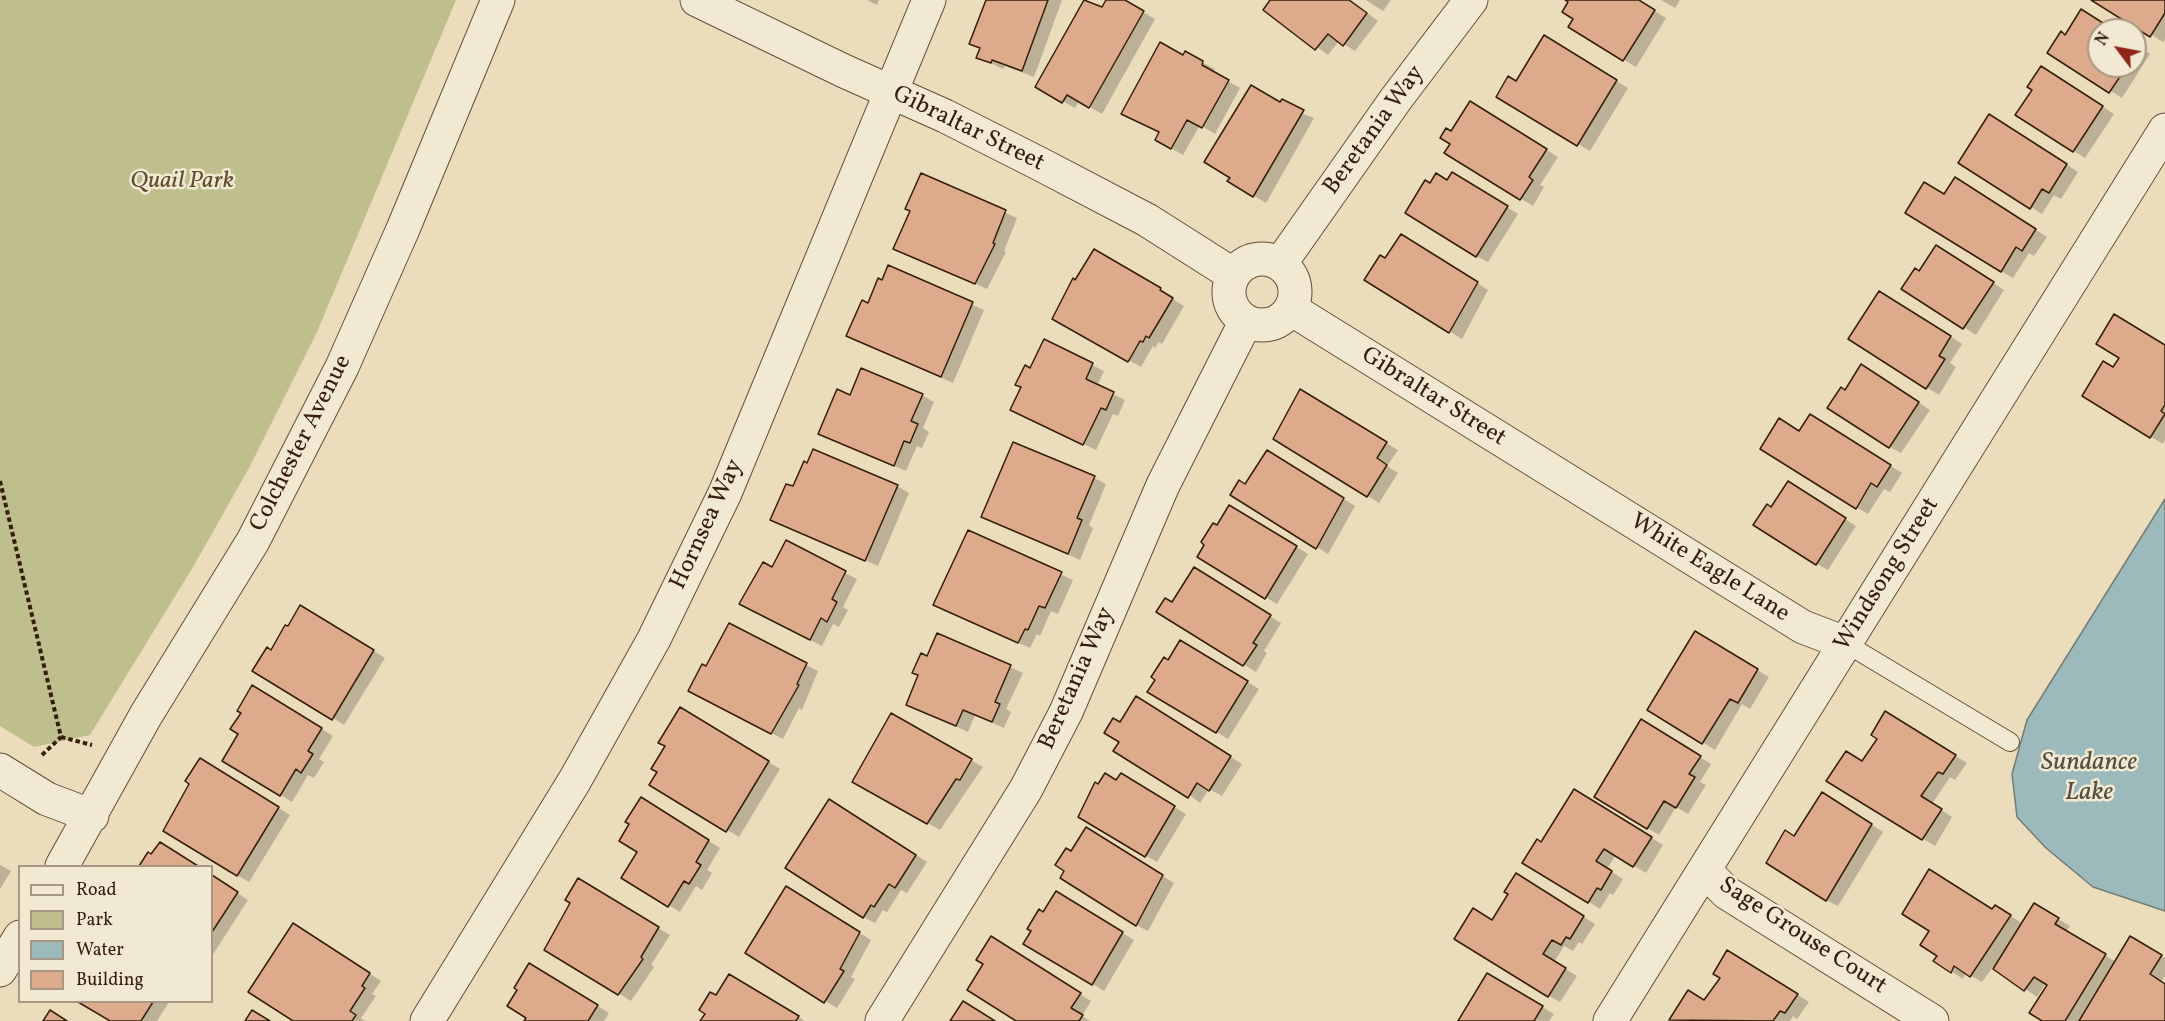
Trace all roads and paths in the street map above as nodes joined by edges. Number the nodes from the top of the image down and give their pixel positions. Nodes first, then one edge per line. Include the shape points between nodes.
1 (498, 0) edge
2 (697, 0) edge
3 (929, 0) edge
4 (1471, 0) edge
5 (891, 92) junction
6 (2165, 130) edge
7 (1280, 264) junction
8 (1232, 274) junction
9 (1291, 309) junction
10 (1246, 321) junction
11 (0, 482) edge
12 (1575, 488) joint
13 (1845, 643) junction
14 (61, 737) junction
15 (2010, 742) dead end
16 (98, 747) dead end
17 (39, 758) dead end
18 (0, 770) edge
19 (92, 816) junction
20 (63, 865) edge
21 (1704, 870) junction
22 (18, 940) edge
23 (0, 970) edge
24 (427, 1021) edge
25 (882, 1021) edge
26 (1610, 1021) edge
27 (1932, 1021) edge

1 - 19 street, Colchester Avenue via 342,367 253,541 146,715
2 - 5 street, Gibraltar Street
3 - 5 street, Hornsea Way
4 - 7 street, Beretania Way
5 - 8 street, Gibraltar Street via 1147,220
5 - 24 street, Hornsea Way via 725,493 654,639 575,780
6 - 13 street, Windsong Street
7 - 8 street via 1250,261
7 - 9 street via 1294,281 1296,293
8 - 10 street via 1229,296 1232,306
9 - 10 street via 1268,325
9 - 12 street, Gibraltar Street
10 - 25 street, Beretania Way via 1163,485 1066,712 1031,779
11 - 14 path
12 - 13 street, White Eagle Lane via 1803,627
13 - 15 lane
13 - 21 street, Windsong Street
14 - 16 path
14 - 17 path
18 - 19 street via 47,800
19 - 20 street, Colchester Avenue
21 - 26 street, Windsong Street
21 - 27 street, Sage Grouse Court via 1727,893
22 - 23 street

